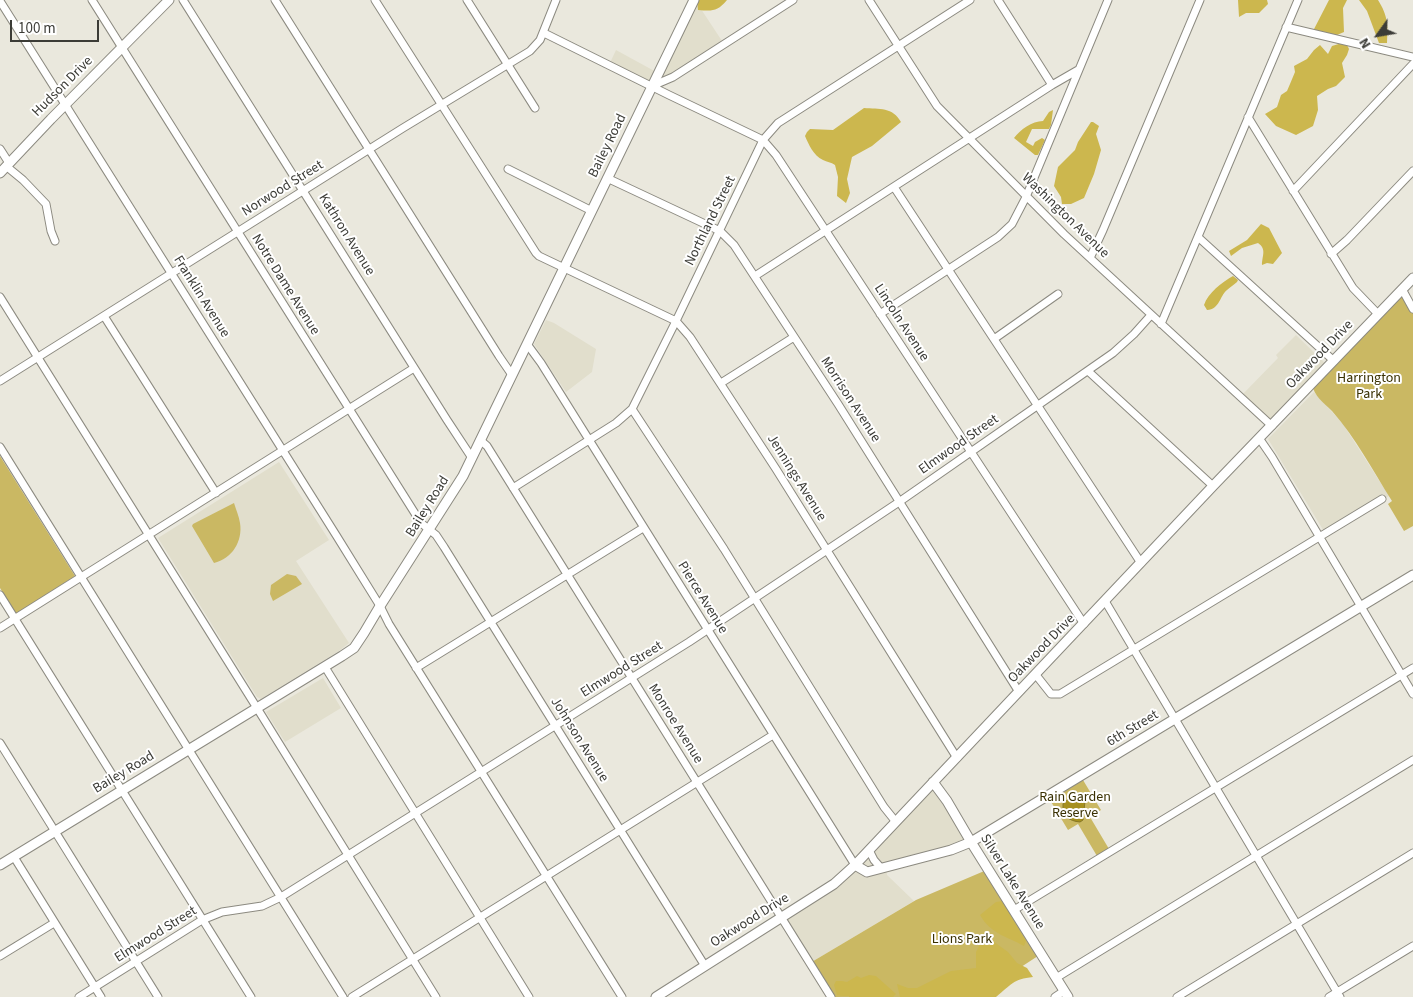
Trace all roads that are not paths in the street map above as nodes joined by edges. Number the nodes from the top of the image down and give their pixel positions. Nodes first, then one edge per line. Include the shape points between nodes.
1 (92, 0) edge
2 (169, 0) edge
3 (183, 0) edge
4 (275, 0) edge
5 (375, 0) edge
6 (467, 0) edge
7 (556, 0) edge
8 (694, 0) edge
9 (793, 0) edge
10 (869, 0) edge
11 (970, 0) edge
12 (998, 0) edge
13 (1108, 0) edge
14 (1200, 0) edge
15 (1298, 0) edge
16 (0, 1) edge
17 (1286, 27) junction
18 (544, 32) junction
19 (898, 46) junction
20 (122, 48) junction
21 (1413, 57) edge
22 (1413, 64) edge
23 (508, 65) junction
24 (1078, 70) junction
25 (1052, 85) junction
26 (652, 86) junction
27 (65, 105) junction
28 (441, 105) junction
29 (535, 108) dead end
30 (1248, 117) junction
31 (969, 138) junction
32 (763, 140) junction
33 (0, 149) edge
34 (369, 150) junction
35 (5, 167) edge
36 (508, 169) dead end
37 (1413, 171) edge
38 (608, 178) junction
39 (894, 187) junction
40 (303, 191) junction
41 (1293, 191) junction
42 (1026, 197) junction
43 (592, 211) junction
44 (826, 230) junction
45 (720, 231) junction
46 (237, 232) junction
47 (1198, 236) junction
48 (55, 241) dead end
49 (1332, 254) junction
50 (1090, 258) junction
51 (564, 268) junction
52 (948, 270) junction
53 (171, 274) junction
54 (755, 276) junction
55 (1413, 278) edge
56 (1402, 289) junction
57 (1058, 294) dead end
58 (0, 297) edge
59 (1413, 309) edge
60 (880, 314) junction
61 (1378, 314) junction
62 (1152, 315) junction
63 (104, 316) junction
64 (676, 321) junction
65 (1161, 324) junction
66 (794, 338) junction
67 (994, 339) junction
68 (527, 344) junction
69 (38, 357) junction
70 (1334, 361) junction
71 (414, 368) junction
72 (1088, 371) junction
73 (512, 375) junction
74 (0, 381) edge
75 (721, 383) junction
76 (1037, 406) junction
77 (632, 409) junction
78 (349, 410) junction
79 (1272, 426) junction
80 (1260, 438) junction
81 (480, 440) junction
82 (589, 441) junction
83 (0, 447) edge
84 (283, 451) junction
85 (971, 453) junction
86 (472, 458) junction
87 (1213, 486) junction
88 (513, 488) junction
89 (216, 493) junction
90 (1382, 499) dead end
91 (900, 502) junction
92 (643, 528) junction
93 (429, 530) junction
94 (149, 535) junction
95 (1320, 537) junction
96 (827, 551) junction
97 (1141, 563) junction
98 (567, 575) junction
99 (1413, 575) edge
100 (82, 577) junction
101 (0, 595) edge
102 (755, 599) junction
103 (1105, 601) junction
104 (380, 606) junction
105 (1361, 607) junction
106 (15, 619) junction
107 (491, 622) junction
108 (1084, 624) junction
109 (0, 628) edge
110 (707, 630) junction
111 (1133, 650) junction
112 (325, 667) junction
113 (416, 668) junction
114 (1413, 668) edge
115 (1036, 674) junction
116 (1401, 675) junction
117 (632, 678) junction
118 (1019, 692) junction
119 (1413, 694) edge
120 (257, 708) junction
121 (1175, 720) junction
122 (555, 727) junction
123 (773, 735) junction
124 (0, 744) edge
125 (190, 749) junction
126 (956, 758) junction
127 (1413, 760) edge
128 (482, 773) junction
129 (933, 782) junction
130 (696, 783) junction
131 (1215, 788) junction
132 (122, 790) junction
133 (415, 813) junction
134 (896, 822) junction
135 (620, 830) junction
136 (55, 831) junction
137 (971, 842) junction
138 (870, 850) junction
139 (1413, 853) edge
140 (348, 855) junction
141 (1256, 856) junction
142 (14, 857) junction
143 (0, 865) edge
144 (855, 866) junction
145 (881, 868) junction
146 (546, 876) junction
147 (282, 897) junction
148 (1014, 910) junction
149 (480, 917) junction
150 (781, 918) junction
151 (202, 920) junction
152 (54, 923) junction
153 (1297, 924) junction
154 (1413, 946) edge
155 (0, 956) edge
156 (413, 959) junction
157 (136, 961) junction
158 (706, 966) junction
159 (1056, 978) junction
160 (95, 987) junction
161 (1066, 994) edge
162 (1338, 995) edge
163 (79, 997) edge
164 (101, 997) edge
165 (158, 997) edge
166 (251, 997) edge
167 (344, 997) edge
168 (352, 997) edge
169 (436, 997) edge
170 (529, 997) edge
171 (622, 997) edge
172 (656, 997) edge
173 (831, 997) edge
174 (1055, 997) edge
175 (1177, 997) edge
176 (1329, 997) edge

1 - 20 street, Notre Dame Avenue
2 - 20 street, Hudson Drive
3 - 40 street, Kathron Avenue
4 - 34 street
5 - 28 street, Jennings Avenue
6 - 23 street
7 - 18 street, Norwood Street
8 - 26 street, Bailey Road
9 - 26 street
10 - 19 street, Washington Avenue
11 - 19 street, Northland Street
12 - 25 street
13 - 24 street
14 - 50 street
15 - 17 street
16 - 27 street, Franklin Avenue
17 - 21 street
17 - 30 street
18 - 23 street, Norwood Street via 534,49
18 - 26 street, Lincoln Avenue
19 - 31 street, Washington Avenue via 935,102
19 - 32 street, Northland Street via 778,123
20 - 27 street, Hudson Drive
20 - 46 street, Notre Dame Avenue
22 - 41 street
23 - 28 street, Norwood Street
23 - 29 street
24 - 25 street
24 - 42 street
25 - 31 street
26 - 32 street, Lincoln Avenue
26 - 38 street, Bailey Road
27 - 35 street, Hudson Drive
27 - 53 street, Franklin Avenue
28 - 34 street, Norwood Street
28 - 51 street, Jennings Avenue via 530,245 539,256
30 - 41 street
30 - 47 street
31 - 39 street
31 - 42 street, Washington Avenue
32 - 44 street, Lincoln Avenue
32 - 45 street, Northland Street
33 - 35 street
34 - 40 street, Norwood Street
34 - 73 street
35 - 48 street via 44,200
36 - 43 street
37 - 49 street
38 - 43 street, Bailey Road
38 - 45 street, Morrison Avenue
39 - 44 street
39 - 52 street
40 - 46 street, Norwood Street
40 - 71 street, Kathron Avenue
41 - 49 street
42 - 50 street, Washington Avenue
42 - 52 street via 1006,231
43 - 51 street, Bailey Road
44 - 54 street
44 - 60 street, Lincoln Avenue
45 - 54 street, Morrison Avenue
45 - 64 street, Northland Street
46 - 53 street, Norwood Street
46 - 78 street, Notre Dame Avenue
47 - 65 street
47 - 70 street
49 - 61 street via 1354,289
50 - 62 street, Washington Avenue
51 - 64 street, Jennings Avenue
51 - 68 street, Bailey Road
52 - 60 street
52 - 67 street
53 - 63 street, Norwood Street
53 - 84 street, Franklin Avenue
54 - 66 street, Morrison Avenue
55 - 56 street, Oakwood Drive
56 - 59 street
56 - 61 street, Oakwood Drive
57 - 67 street
58 - 69 street
60 - 85 street, Lincoln Avenue
61 - 70 street, Oakwood Drive
62 - 65 street, Washington Avenue
62 - 72 street, Elmwood Street via 1120,348
63 - 69 street, Norwood Street
63 - 89 street
64 - 75 street, Jennings Avenue
64 - 77 street, Northland Street
65 - 79 street, Washington Avenue
66 - 75 street
66 - 91 street, Morrison Avenue
67 - 76 street
68 - 73 street, Bailey Road
68 - 82 street, Pierce Avenue
69 - 74 street, Norwood Street
69 - 94 street
70 - 79 street, Oakwood Drive
71 - 78 street
71 - 86 street, Kathron Avenue
72 - 76 street, Elmwood Street
72 - 87 street
73 - 81 street, Bailey Road
75 - 96 street, Jennings Avenue
76 - 85 street, Elmwood Street
76 - 97 street
77 - 82 street, Northland Street
77 - 102 street
78 - 84 street
78 - 93 street, Notre Dame Avenue via 420,523
79 - 80 street, Oakwood Drive
80 - 87 street, Oakwood Drive
80 - 95 street
81 - 86 street, Bailey Road
81 - 88 street, Monroe Avenue
82 - 88 street, Northland Street
82 - 92 street, Pierce Avenue
83 - 100 street
84 - 89 street
84 - 104 street, Franklin Avenue
85 - 91 street, Elmwood Street
85 - 108 street, Lincoln Avenue
86 - 93 street, Bailey Road
87 - 97 street, Oakwood Drive
88 - 98 street, Monroe Avenue
89 - 94 street
90 - 95 street
91 - 96 street, Elmwood Street
91 - 118 street, Morrison Avenue
92 - 98 street
92 - 110 street, Pierce Avenue
93 - 104 street, Bailey Road
93 - 107 street, Johnson Avenue
94 - 100 street
94 - 120 street
95 - 105 street
95 - 111 street
96 - 102 street, Elmwood Street
96 - 126 street, Jennings Avenue
97 - 103 street, Oakwood Drive
98 - 107 street
98 - 117 street, Monroe Avenue
99 - 105 street, 6th Street
100 - 106 street
100 - 125 street
101 - 106 street
102 - 110 street, Elmwood Street
102 - 134 street
103 - 108 street, Oakwood Drive
103 - 111 street
104 - 112 street, Bailey Road via 354,648
104 - 113 street, Franklin Avenue
105 - 116 street
105 - 121 street, 6th Street
106 - 109 street
106 - 132 street
107 - 113 street
107 - 122 street, Johnson Avenue
108 - 115 street, Oakwood Drive
110 - 117 street, Elmwood Street
110 - 123 street, Pierce Avenue
111 - 115 street via 1060,694 1051,694
111 - 121 street
112 - 120 street, Bailey Road
112 - 133 street
113 - 128 street, Franklin Avenue
114 - 116 street
115 - 118 street, Oakwood Drive
116 - 119 street
116 - 131 street
117 - 122 street, Elmwood Street
117 - 130 street, Monroe Avenue
118 - 126 street, Oakwood Drive
120 - 125 street, Bailey Road
120 - 140 street
121 - 131 street
121 - 137 street, 6th Street
122 - 128 street, Elmwood Street
122 - 135 street, Johnson Avenue
123 - 130 street
123 - 144 street, Pierce Avenue
124 - 136 street
125 - 132 street, Bailey Road
125 - 147 street
126 - 129 street, Oakwood Drive
127 - 141 street
128 - 133 street, Elmwood Street
128 - 146 street, Franklin Avenue
129 - 134 street, Oakwood Drive
129 - 137 street, Silver Lake Avenue
130 - 135 street
130 - 150 street, Monroe Avenue
131 - 141 street
131 - 148 street
132 - 136 street, Bailey Road
132 - 151 street
133 - 140 street, Elmwood Street
133 - 149 street
134 - 138 street, Oakwood Drive
135 - 146 street
135 - 158 street, Johnson Avenue
136 - 142 street, Bailey Road
136 - 157 street
137 - 145 street, 6th Street
137 - 148 street, Silver Lake Avenue
138 - 144 street, Oakwood Drive
138 - 145 street
139 - 153 street
140 - 147 street, Elmwood Street
140 - 156 street
141 - 153 street
141 - 159 street
142 - 143 street, Bailey Road
142 - 152 street
144 - 145 street, 6th Street via 867,872
144 - 150 street, Oakwood Drive via 834,884
146 - 149 street
146 - 171 street, Franklin Avenue
147 - 151 street, Elmwood Street via 252,909 222,912
147 - 167 street
148 - 159 street, Silver Lake Avenue
149 - 156 street
149 - 170 street
150 - 158 street, Oakwood Drive
150 - 173 street, Monroe Avenue
151 - 157 street, Elmwood Street
151 - 166 street
152 - 155 street
152 - 160 street
153 - 162 street
153 - 175 street
154 - 162 street
156 - 168 street
156 - 169 street
157 - 160 street, Elmwood Street
157 - 165 street
158 - 172 street, Oakwood Drive
159 - 161 street, Silver Lake Avenue
160 - 163 street, Elmwood Street
160 - 164 street
161 - 174 street
162 - 176 street

